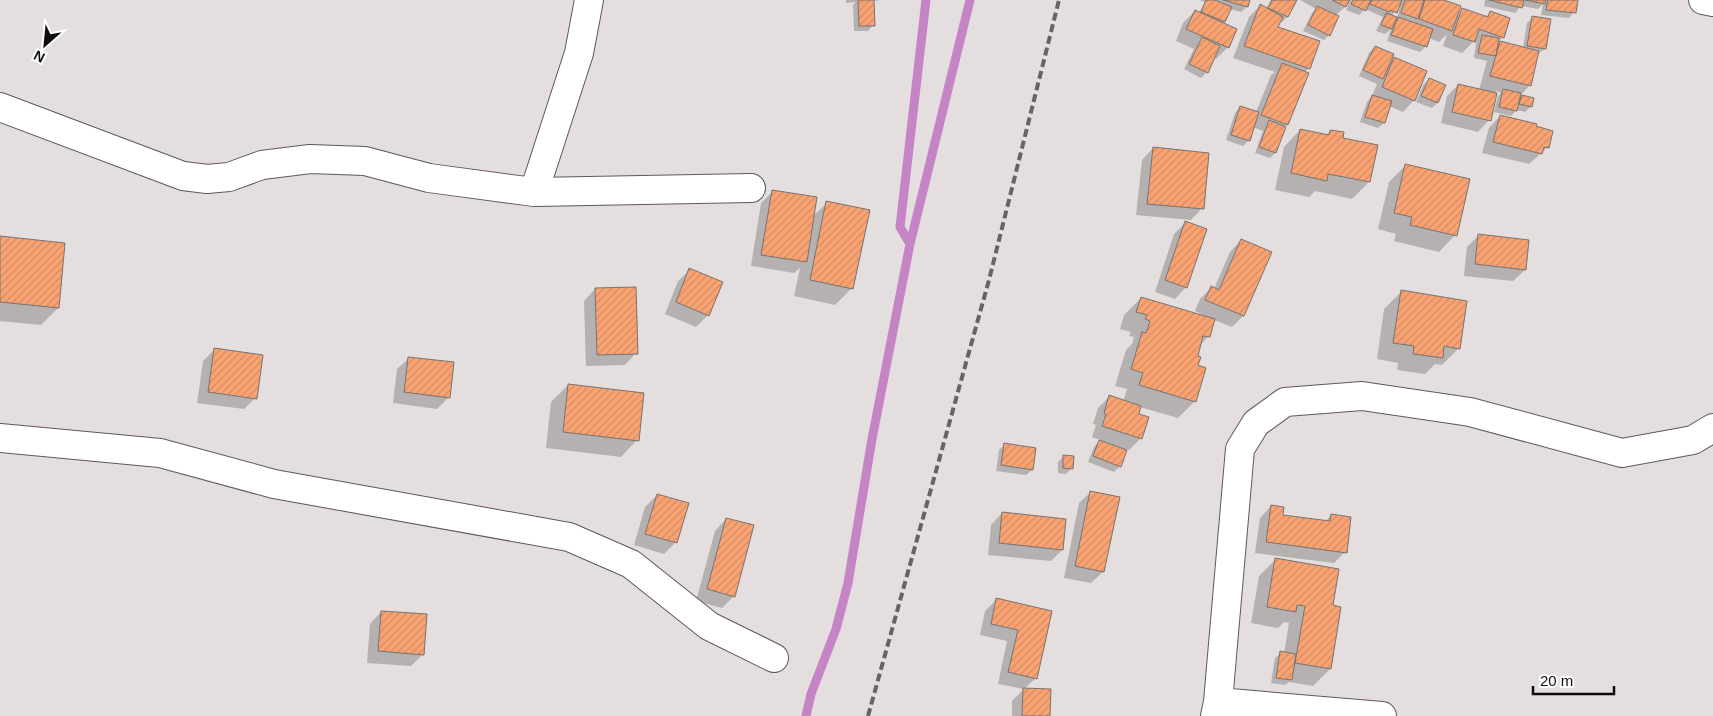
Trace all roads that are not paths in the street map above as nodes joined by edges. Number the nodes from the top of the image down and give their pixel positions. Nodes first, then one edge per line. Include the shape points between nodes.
1 (590, 0) edge
2 (1703, 0) edge
3 (1713, 2) edge
4 (0, 107) edge
5 (751, 188) dead end
6 (534, 192) junction
7 (1713, 428) edge
8 (0, 438) edge
9 (774, 658) dead end
10 (1216, 709) edge
11 (1382, 716) edge

1 - 6 street via 579,53
2 - 3 street
4 - 6 street via 183,176 229,177 262,165 310,159 365,161 430,178
5 - 6 street
7 - 10 street via 1693,440 1622,453 1470,412 1362,396 1285,402 1256,423 1240,449
8 - 9 street via 160,453 274,484 569,537 631,564 709,626
10 - 11 street

